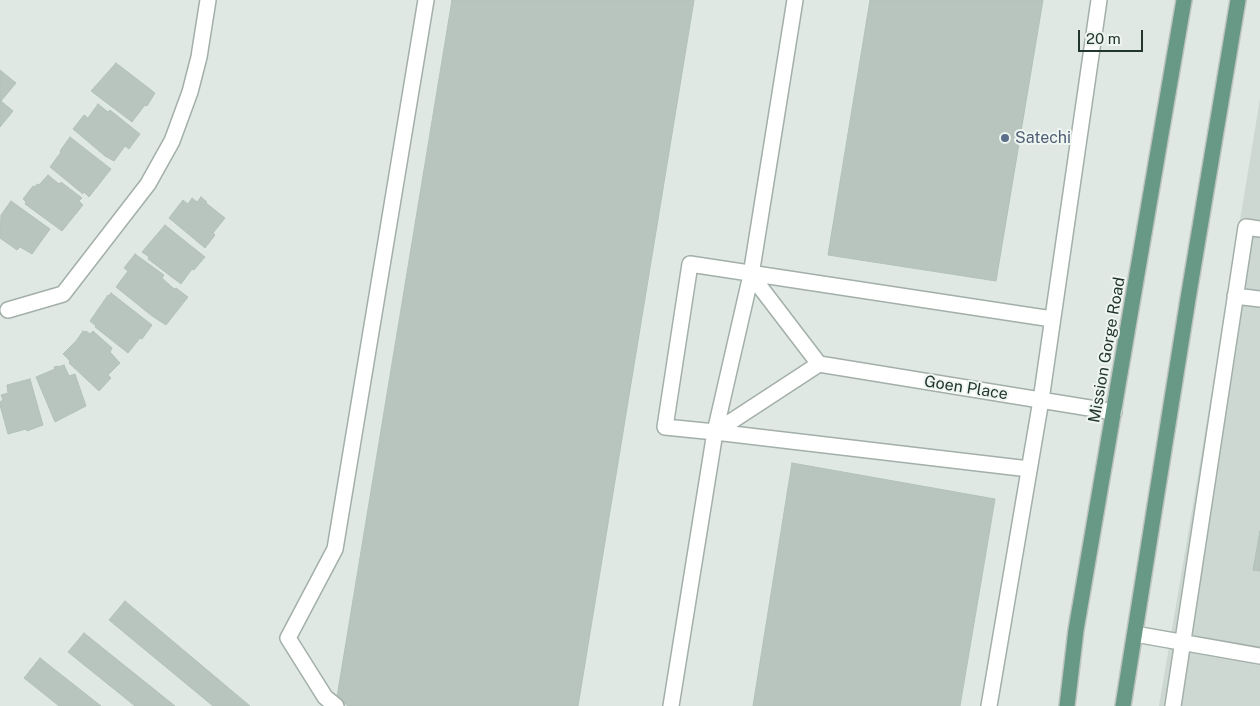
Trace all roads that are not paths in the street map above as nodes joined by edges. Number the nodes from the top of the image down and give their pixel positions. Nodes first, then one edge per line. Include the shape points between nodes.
1 (208, 0) edge
2 (426, 0) edge
3 (794, 0) edge
4 (1099, 0) edge
5 (1184, 0) edge
6 (1238, 0) edge
7 (1260, 229) edge
8 (751, 275) junction
9 (1235, 296) junction
10 (1260, 300) edge
11 (8, 310) dead end
12 (1052, 319) junction
13 (819, 364) junction
14 (1041, 400) junction
15 (1114, 412) junction
16 (714, 432) junction
17 (1029, 469) junction
18 (1135, 634) junction
19 (1182, 642) junction
20 (1260, 656) edge
21 (336, 706) edge
22 (671, 706) edge
23 (989, 706) edge
24 (1067, 706) edge
25 (1123, 706) edge
26 (1173, 706) edge

1 - 11 street via 190,92 172,141 148,184 63,294
2 - 21 street via 335,549 288,638 325,697
3 - 8 street
4 - 12 street
5 - 15 main road, Mission Gorge Road
6 - 18 main road
7 - 9 street via 1246,227
8 - 12 street
8 - 13 street
8 - 16 street
8 - 16 street via 690,264 665,427
9 - 10 street
9 - 19 street
12 - 14 street
13 - 14 street, Goen Place
13 - 16 street
14 - 15 street, Goen Place
14 - 17 street
15 - 24 main road, Mission Gorge Road via 1076,630
16 - 17 street
16 - 22 street
17 - 23 street
18 - 19 street
18 - 25 main road
19 - 20 street
19 - 26 street

